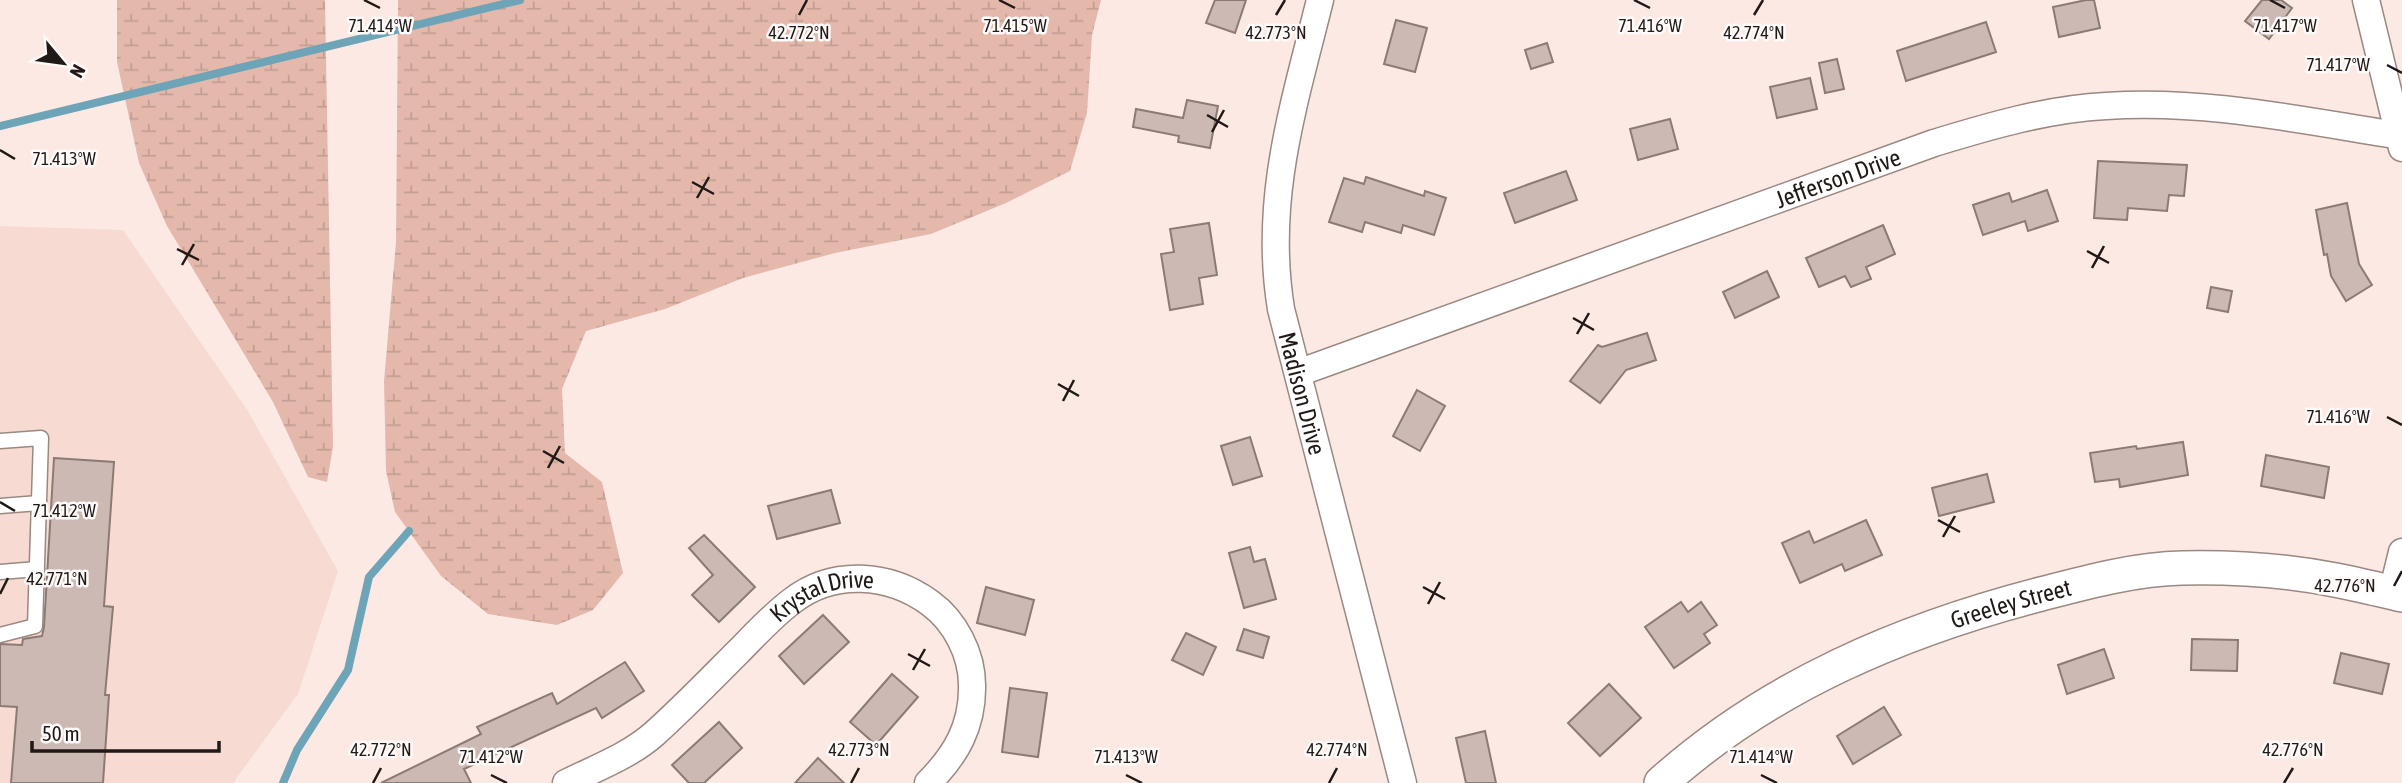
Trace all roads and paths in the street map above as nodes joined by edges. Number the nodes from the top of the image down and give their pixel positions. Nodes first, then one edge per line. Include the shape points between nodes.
1 (1320, 0) edge
2 (2366, 0) edge
3 (2401, 140) edge
4 (1298, 373) junction
5 (0, 441) edge
6 (39, 503) junction
7 (0, 506) edge
8 (2402, 552) edge
9 (37, 569) junction
10 (0, 572) edge
11 (2397, 594) edge
12 (0, 635) edge
13 (566, 783) edge
14 (928, 783) edge
15 (1403, 783) edge
16 (1661, 783) edge

1 - 4 street, Madison Drive via 1286,135 1276,201 1276,280
2 - 3 street
3 - 4 street, Jefferson Drive via 2205,107 2107,106 2048,112 1934,143
4 - 15 street, Madison Drive
5 - 6 lane via 41,438
6 - 7 lane
6 - 9 lane
8 - 11 street
9 - 10 lane
9 - 12 lane via 35,626
11 - 16 street, Greeley Street via 2305,575 2179,568 2119,576 2004,603 1838,664 1734,725
13 - 14 street, Krystal Drive via 651,736 793,600 824,584 857,578 890,582 921,596 946,618 964,647 972,680 971,713 954,752

